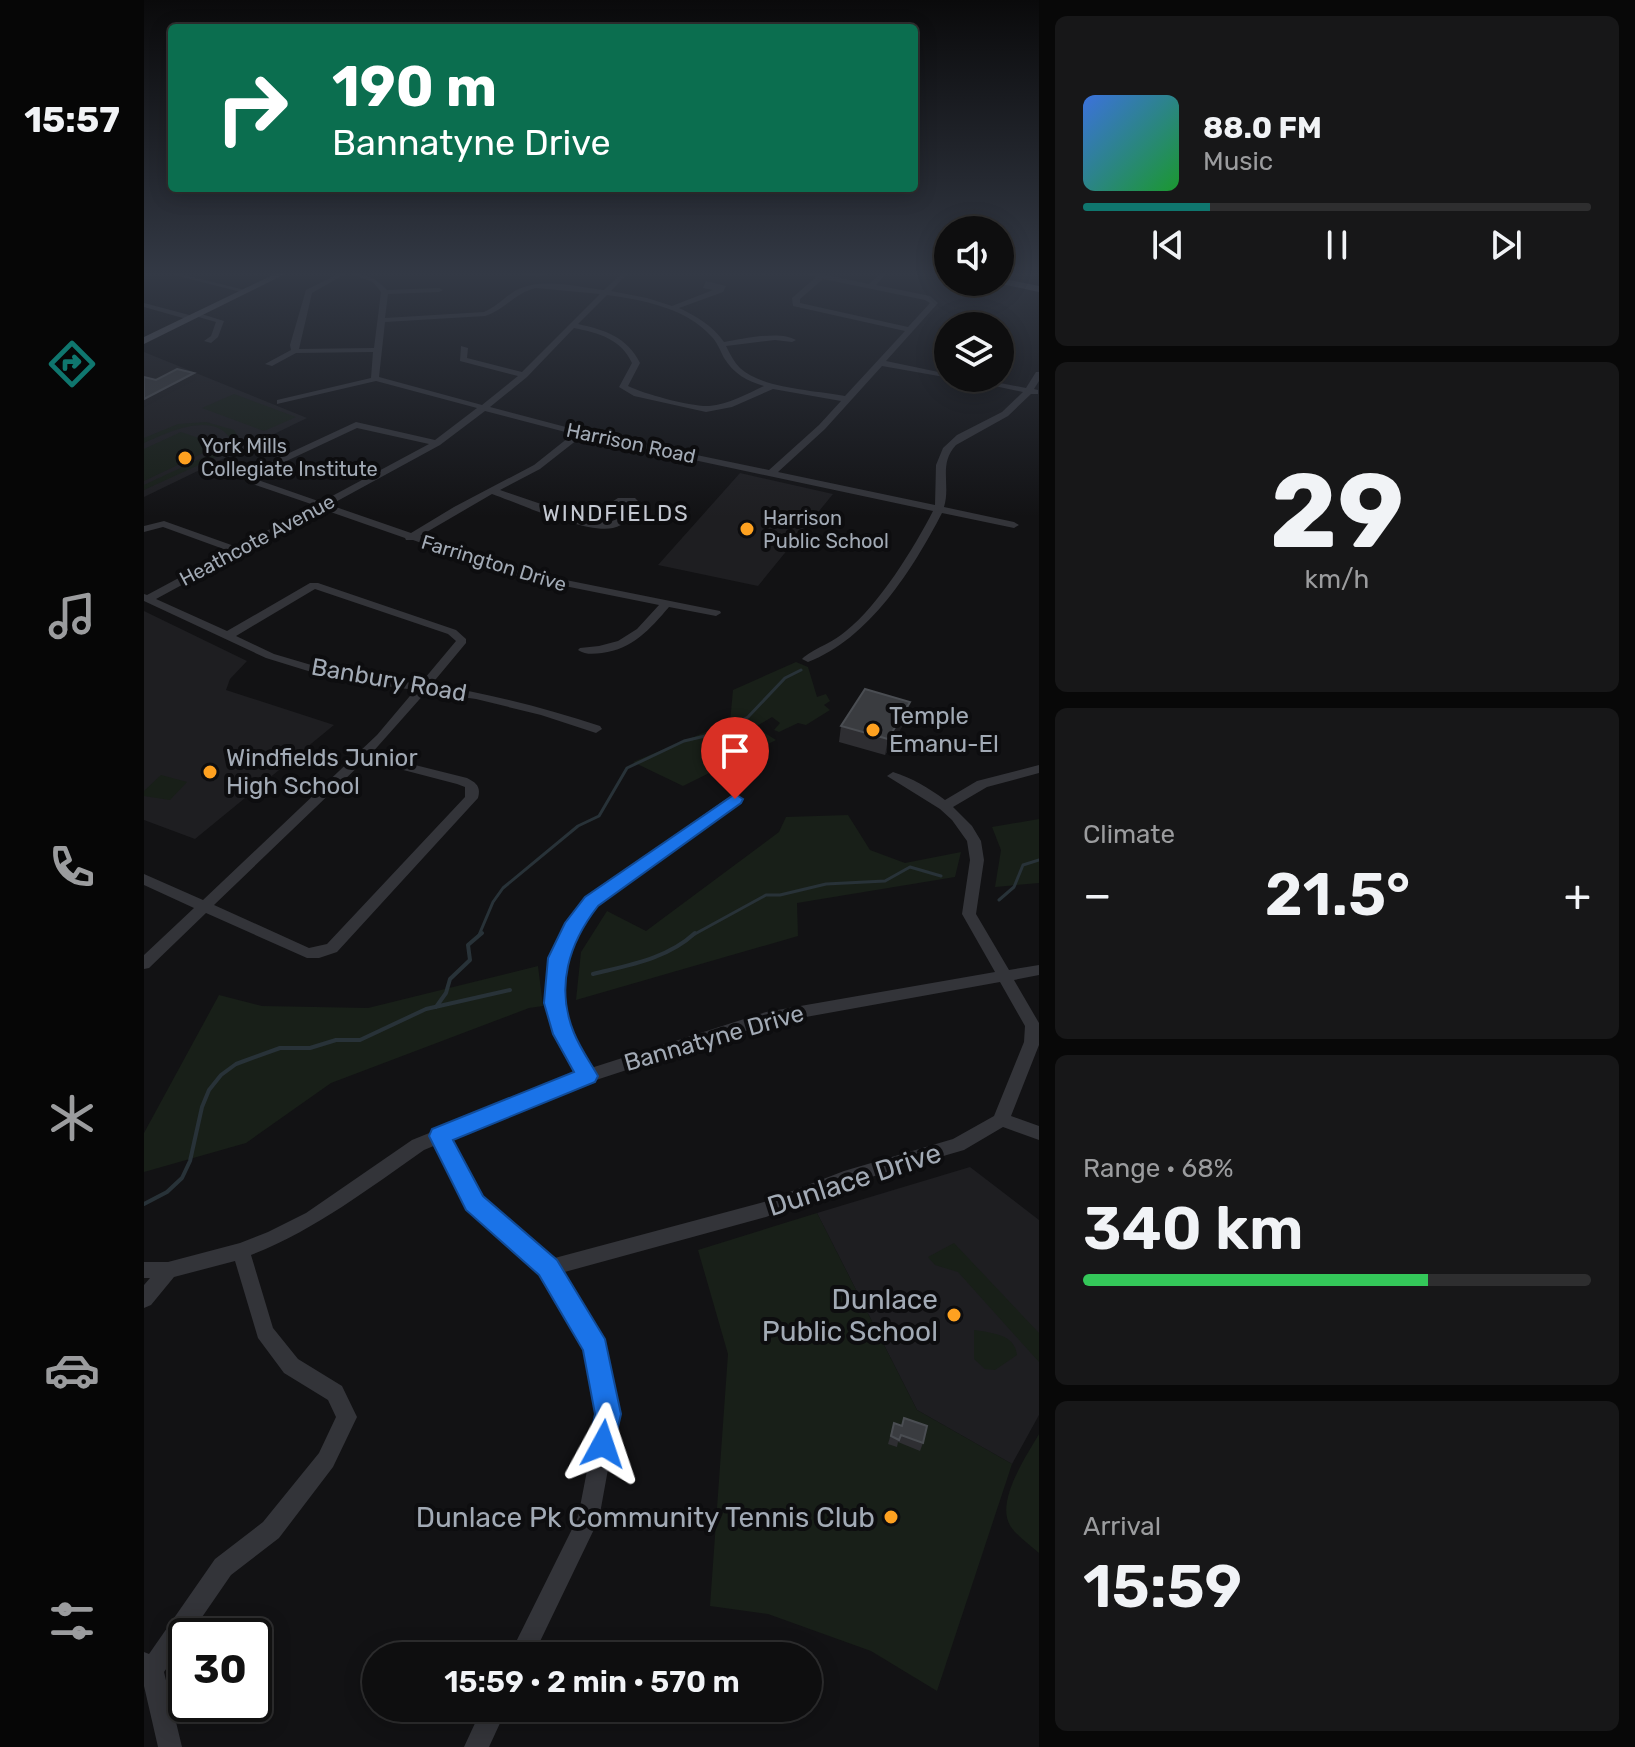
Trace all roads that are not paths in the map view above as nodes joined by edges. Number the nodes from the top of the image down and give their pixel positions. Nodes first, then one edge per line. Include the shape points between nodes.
1 (288, 355) edge
2 (378, 355) edge
3 (463, 355) edge
4 (544, 355) edge
5 (631, 355) edge
6 (729, 355) edge
7 (888, 355) edge
8 (881, 363) junction
9 (269, 364) dead end
10 (934, 373) edge
11 (1039, 374) edge
12 (524, 375) junction
13 (376, 379) junction
14 (774, 385) junction
15 (1014, 388) edge
16 (1034, 392) edge
17 (846, 399) junction
18 (280, 402) dead end
19 (485, 409) junction
20 (580, 433) junction
21 (437, 443) junction
22 (772, 473) junction
23 (492, 491) junction
24 (322, 506) junction
25 (939, 509) junction
26 (587, 522) dead end
27 (1014, 525) dead end
28 (144, 529) edge
29 (410, 538) junction
30 (236, 550) junction
31 (146, 597) edge
32 (667, 602) junction
33 (716, 613) dead end
34 (227, 636) junction
35 (584, 650) dead end
36 (808, 659) dead end
37 (423, 689) junction
38 (596, 729) dead end
39 (363, 756) junction
40 (1039, 769) edge
41 (893, 776) dead end
42 (735, 799) dead end
43 (944, 806) junction
44 (144, 879) edge
45 (205, 905) junction
46 (144, 964) edge
47 (1039, 970) edge
48 (1003, 975) junction
49 (587, 1076) junction
50 (1001, 1120) junction
51 (1039, 1133) edge
52 (440, 1136) junction
53 (241, 1251) junction
54 (548, 1268) junction
55 (144, 1270) edge
56 (168, 1270) junction
57 (144, 1299) edge
58 (528, 1642) edge
59 (148, 1667) edge
60 (488, 1722) edge
61 (170, 1747) edge
62 (476, 1747) edge

1 - 9 street
2 - 13 street
3 - 12 street via 471,363
4 - 12 street, Heathcote Avenue
5 - 14 street via 636,363 623,387 637,394 717,409
6 - 14 street via 739,371
7 - 8 street
8 - 10 street
8 - 17 street
11 - 16 street
12 - 19 street, Heathcote Avenue
13 - 18 street
13 - 19 street, Harrison Road
14 - 17 street
15 - 16 street
16 - 25 street via 946,450 939,471
17 - 22 street
19 - 20 street, Harrison Road
19 - 21 street, Heathcote Avenue
20 - 22 street, Harrison Road
20 - 23 street via 537,467
21 - 24 street, Heathcote Avenue
21 - 24 street, Farrington Drive via 356,425 254,476 253,481
22 - 25 street, Harrison Road
23 - 26 street
23 - 29 street
24 - 29 street, Farrington Drive
24 - 30 street, Heathcote Avenue
25 - 27 street, Harrison Road
25 - 36 street via 868,617
28 - 30 street via 164,524
29 - 32 street, Farrington Drive via 571,587
30 - 31 street, Heathcote Avenue
31 - 34 street, Banbury Road
32 - 33 street, Farrington Drive
32 - 35 street via 630,640 608,651
34 - 37 street, Banbury Road via 270,656 334,675
34 - 37 street via 314,585 459,636 460,645
37 - 38 street, Banbury Road via 511,703
37 - 39 street
39 - 45 street
39 - 45 street via 462,781 473,791 332,948 307,953
40 - 43 street via 982,784
41 - 43 street
42 - 49 street via 591,901 575,923 558,958 554,1003
43 - 48 street via 971,833 978,853 969,914
44 - 45 street
45 - 46 street
47 - 48 street, Bannatyne Drive
48 - 49 street, Bannatyne Drive via 766,1018
48 - 50 street via 1033,1026 1032,1042
49 - 52 street, Bannatyne Drive
50 - 51 street
50 - 54 street, Dunlace Drive via 958,1145 844,1178 794,1200
52 - 53 street, Bannatyne Drive via 312,1218
52 - 54 street via 474,1203
53 - 56 street, Bannatyne Drive
53 - 59 street via 265,1332 291,1366 335,1393 347,1417 326,1460 271,1530 223,1567
54 - 58 street via 596,1347 608,1414 588,1519
55 - 56 street, Bannatyne Drive
56 - 57 street
59 - 61 street
60 - 62 street

